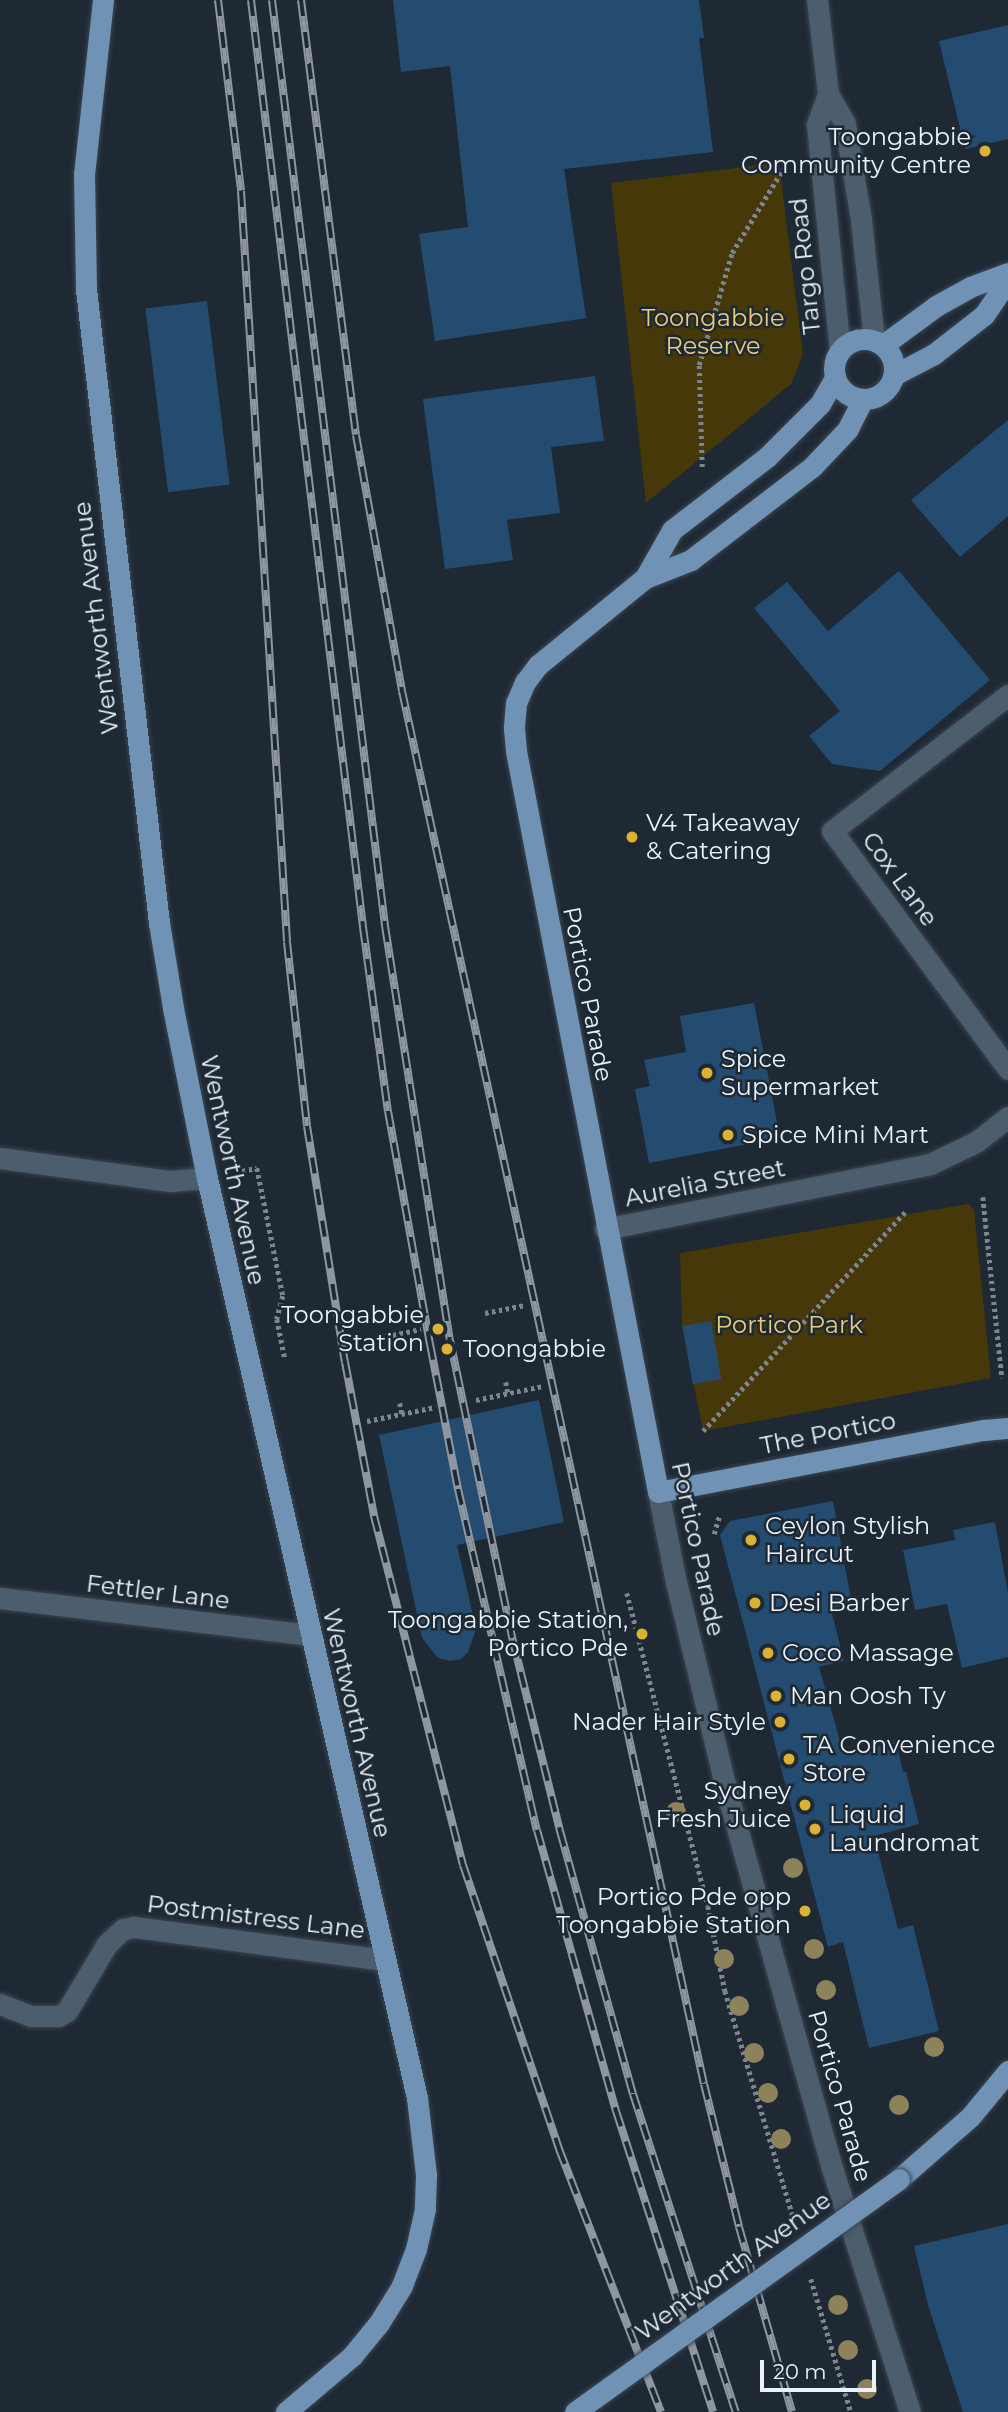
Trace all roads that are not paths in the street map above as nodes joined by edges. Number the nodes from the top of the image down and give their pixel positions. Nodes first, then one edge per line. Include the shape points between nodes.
1 (103, 0) edge
2 (817, 0) edge
3 (828, 94) junction
4 (1008, 273) edge
5 (1008, 280) edge
6 (879, 342) junction
7 (840, 350) junction
8 (894, 375) junction
9 (835, 378) junction
10 (863, 399) junction
11 (645, 578) junction
12 (1008, 695) edge
13 (1008, 1069) edge
14 (1008, 1117) edge
15 (0, 1158) edge
16 (206, 1178) junction
17 (606, 1229) junction
18 (1008, 1428) edge
19 (658, 1492) junction
20 (0, 1598) edge
21 (310, 1635) junction
22 (384, 1960) junction
23 (0, 2004) edge
24 (1008, 2071) edge
25 (286, 2412) edge
26 (575, 2412) edge
27 (909, 2412) edge

1 - 16 main road, Wentworth Avenue via 85,174 86,289 154,885
2 - 3 street, Targo Road
3 - 6 street, Targo Road via 845,124
3 - 7 street, Targo Road via 817,125
4 - 6 main road via 970,287
5 - 8 main road via 984,315 933,354
6 - 7 main road via 855,339
6 - 8 main road via 893,359
7 - 9 main road via 835,358
8 - 10 main road via 883,393
9 - 10 main road via 846,393
9 - 11 main road via 820,404 767,457 672,530
10 - 11 main road via 848,429 812,467 691,560
11 - 17 main road, Portico Parade via 538,665 516,703 514,728
12 - 13 street, Cox Lane via 832,831
14 - 17 street, Aurelia Street via 957,1153 920,1166
15 - 16 street via 170,1181
16 - 21 main road, Wentworth Avenue
17 - 19 main road, Portico Parade
18 - 19 main road, The Portico
19 - 27 street, Portico Parade via 725,1784 833,2171
20 - 21 street, Fettler Lane
21 - 22 main road, Wentworth Avenue
22 - 23 street, Postmistress Lane via 134,1927 123,1929 107,1944 67,2011 58,2016 32,2016
22 - 25 main road, Wentworth Avenue via 421,2122 425,2209 402,2286 379,2323 352,2356
24 - 26 main road, Wentworth Avenue, bridge via 970,2117 899,2179

